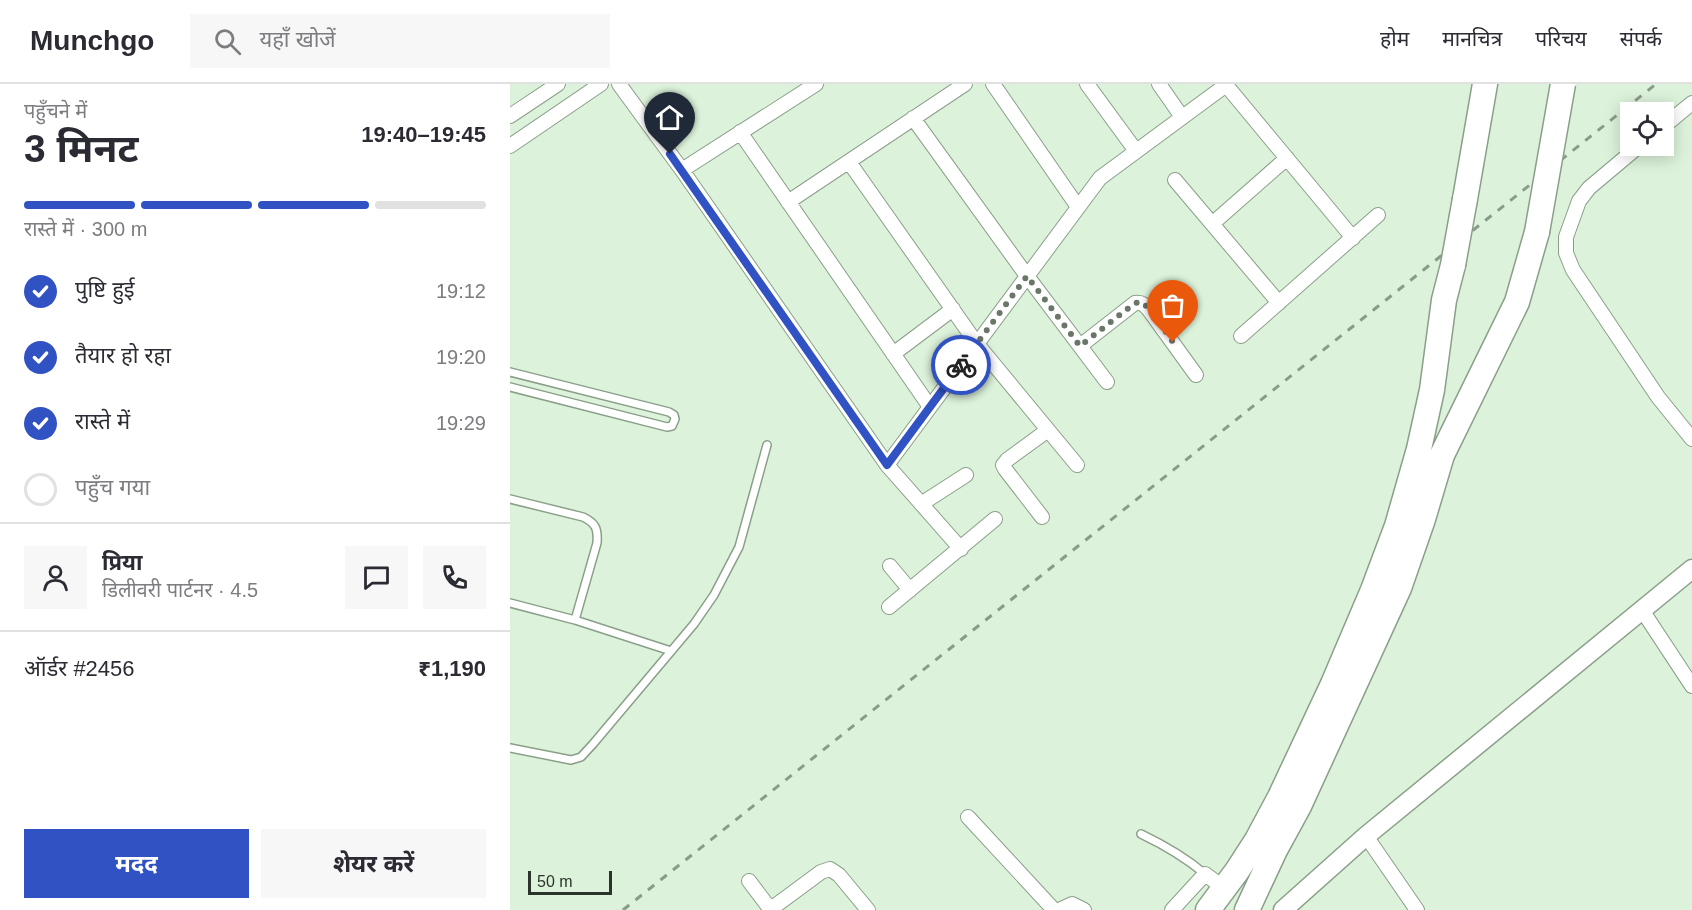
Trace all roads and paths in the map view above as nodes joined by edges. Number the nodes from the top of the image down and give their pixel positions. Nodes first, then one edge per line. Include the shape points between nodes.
1 (558, 84) edge
2 (601, 84) edge
3 (816, 84) edge
4 (965, 84) edge
5 (993, 84) edge
6 (1087, 84) edge
7 (1160, 84) edge
8 (1485, 84) edge
9 (1563, 84) edge
10 (1226, 85) edge
11 (624, 86) edge
12 (540, 89) edge
13 (1692, 103) edge
14 (510, 116) edge
15 (1182, 117) junction
16 (914, 118) junction
17 (1674, 118) edge
18 (740, 132) junction
19 (510, 146) edge
20 (1136, 151) junction
21 (1628, 156) edge
22 (1287, 158) junction
23 (849, 162) junction
24 (682, 170) junction
25 (1175, 180) dead end
26 (788, 202) junction
27 (1078, 207) junction
28 (1378, 215) dead end
29 (1212, 224) junction
30 (1353, 238) junction
31 (1027, 276) junction
32 (1279, 303) junction
33 (953, 309) junction
34 (1241, 336) dead end
35 (977, 344) junction
36 (1080, 346) junction
37 (893, 354) junction
38 (510, 372) edge
39 (1196, 375) dead end
40 (1107, 382) dead end
41 (510, 387) edge
42 (930, 407) junction
43 (1048, 430) junction
44 (1692, 439) edge
45 (767, 445) dead end
46 (887, 465) junction
47 (1077, 465) dead end
48 (966, 475) dead end
49 (510, 499) edge
50 (921, 504) junction
51 (1042, 517) dead end
52 (995, 519) dead end
53 (961, 549) junction
54 (890, 566) dead end
55 (1692, 569) edge
56 (910, 590) junction
57 (510, 603) edge
58 (890, 607) dead end
59 (1642, 610) junction
60 (576, 620) junction
61 (671, 651) junction
62 (1692, 686) edge
63 (510, 748) edge
64 (968, 817) dead end
65 (1141, 834) dead end
66 (1366, 836) junction
67 (749, 881) dead end
68 (1215, 881) junction
69 (771, 910) edge
70 (867, 910) edge
71 (1054, 910) edge
72 (1059, 910) edge
73 (1084, 910) edge
74 (1172, 910) edge
75 (1208, 910) edge
76 (1247, 910) edge
77 (1283, 910) edge
78 (1417, 910) edge

1 - 12 street
2 - 19 street
3 - 18 street
4 - 16 street
5 - 27 street
6 - 20 street
7 - 15 street
8 - 68 highway, bridge via 1444,300 1432,390 1396,526 1334,684 1280,797 1257,840
9 - 76 highway, bridge via 1537,232 1517,302 1442,455 1399,588
10 - 15 street
10 - 22 street
11 - 24 street
12 - 14 street
13 - 17 street
15 - 20 street
16 - 23 street
16 - 31 street
18 - 24 street
18 - 26 street
20 - 27 street via 1100,178
21 - 44 street via 1579,201 1566,237 1566,253 1573,270 1658,397
22 - 29 street
22 - 30 street
23 - 26 street
23 - 33 street
24 - 46 street
25 - 29 street
26 - 37 street
27 - 31 street
28 - 30 street
29 - 32 street
30 - 32 street
31 - 35 street
31 - 36 street
32 - 34 street
33 - 35 street
33 - 37 street
35 - 42 street
35 - 43 street
36 - 39 street via 1139,302
36 - 40 street
37 - 42 street
38 - 41 lane via 669,412 675,419 667,427
42 - 46 street
43 - 47 street
43 - 51 street via 1004,465
45 - 61 lane via 739,547 714,595
46 - 50 street
48 - 50 street
49 - 60 lane via 583,517 596,526 597,543
50 - 53 street
52 - 53 street
53 - 56 street
54 - 56 street
55 - 59 street
56 - 58 street
57 - 60 lane
59 - 62 street
59 - 66 street
60 - 61 lane
61 - 63 lane via 581,757 561,759
64 - 71 street
65 - 68 lane via 1188,860
66 - 77 street
66 - 78 street
67 - 69 street
68 - 74 street
68 - 75 highway
69 - 70 street via 830,869
72 - 73 street via 1072,904

